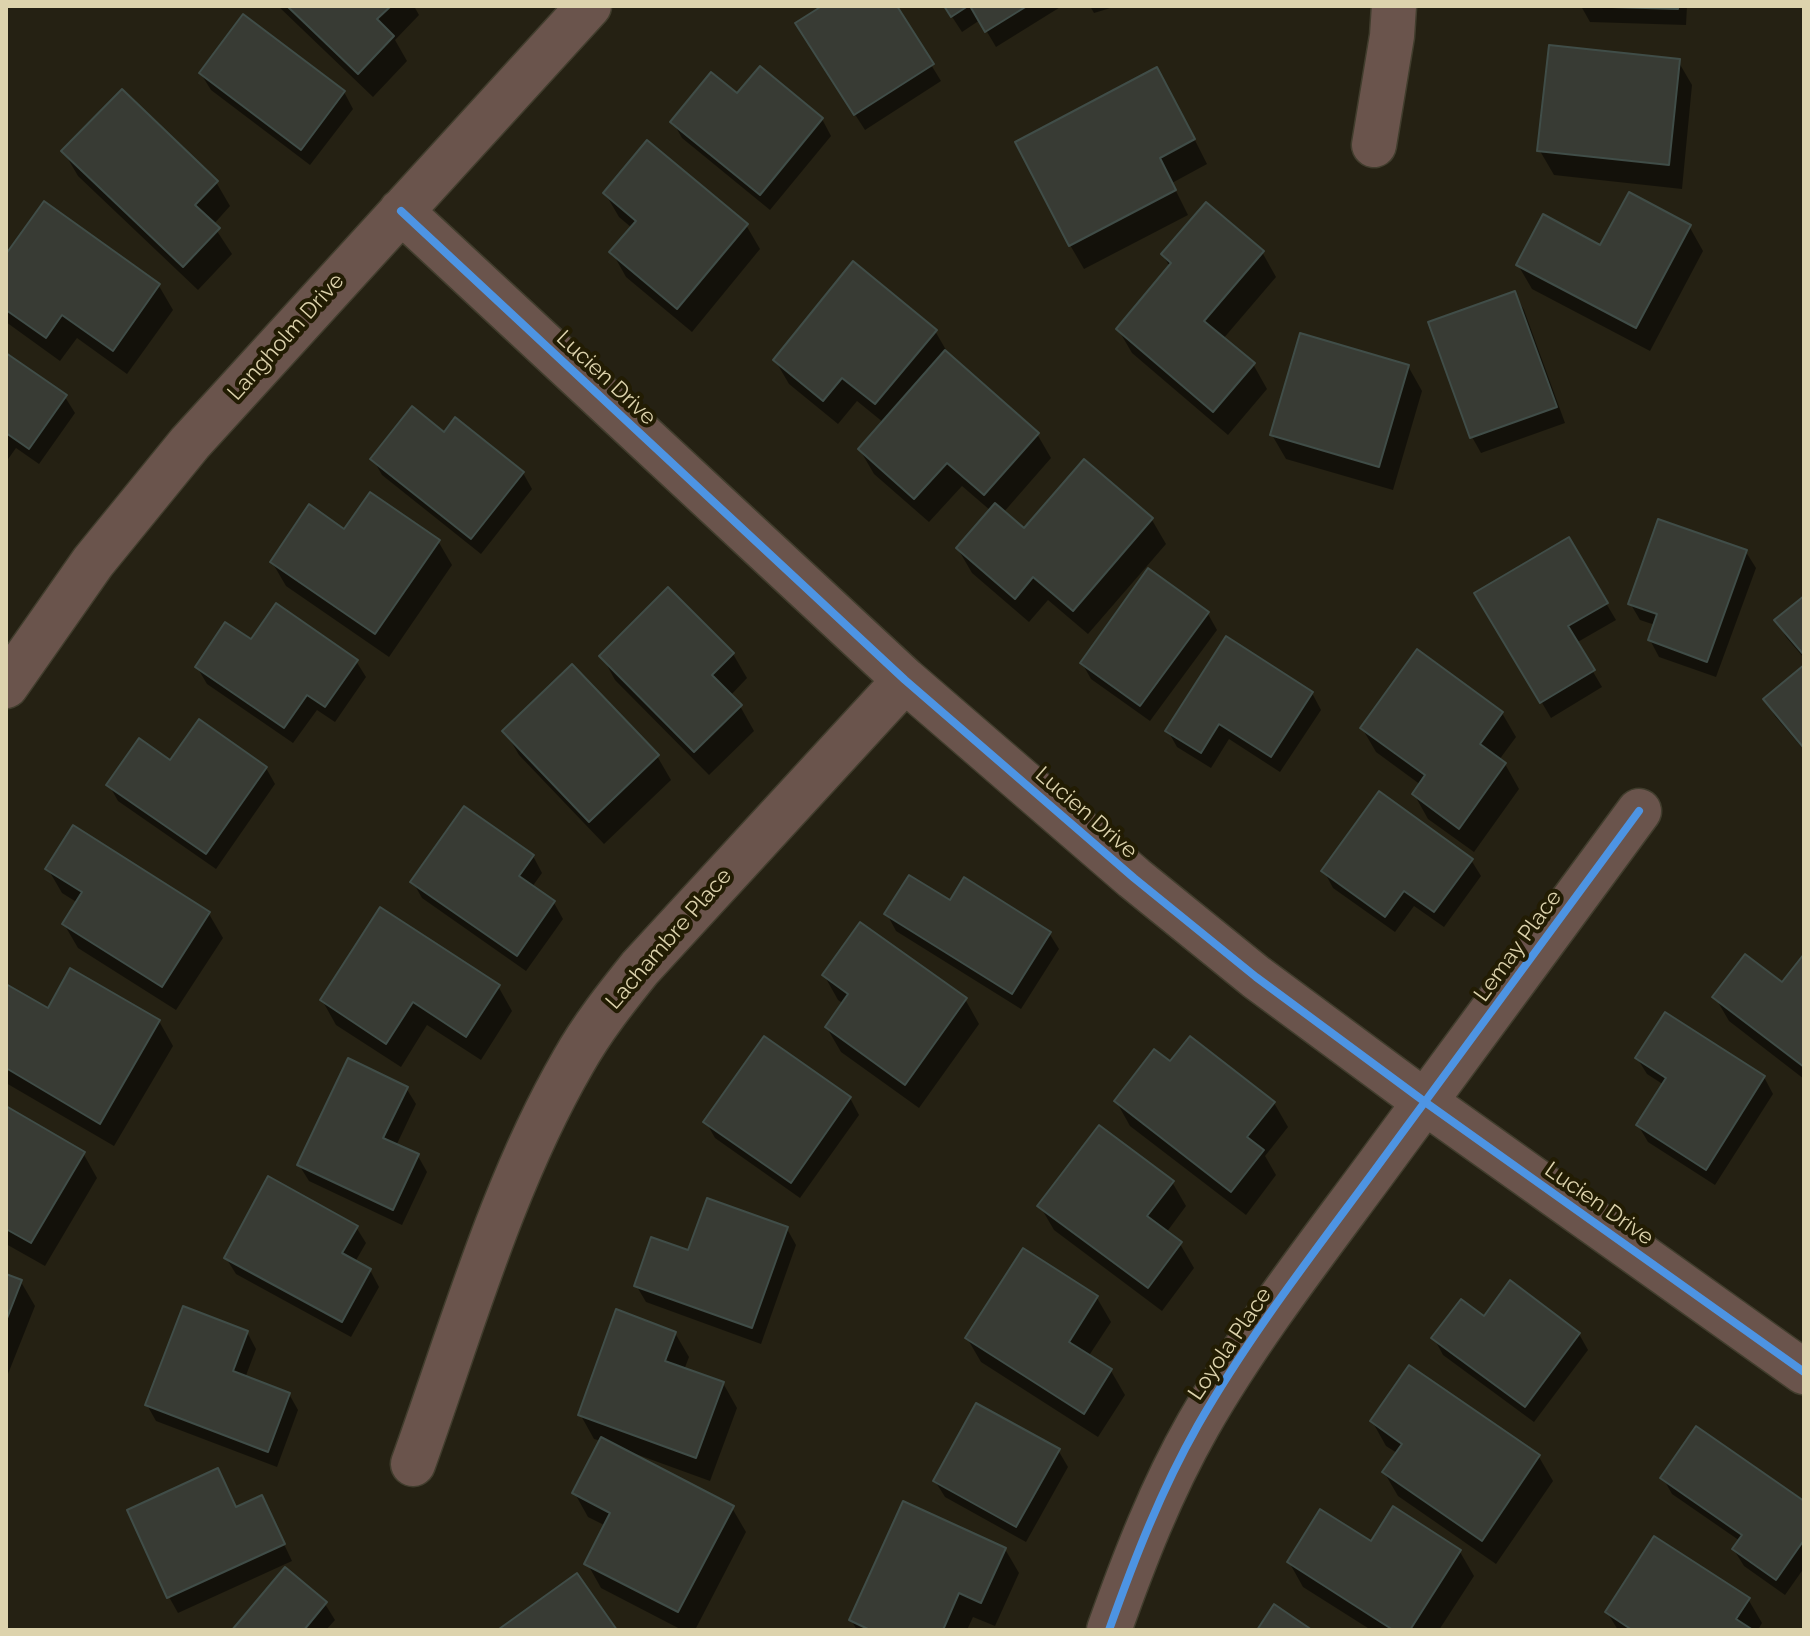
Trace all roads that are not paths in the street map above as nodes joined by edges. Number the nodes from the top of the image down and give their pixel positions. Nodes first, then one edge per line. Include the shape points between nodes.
1 (589, 6) edge
2 (1394, 6) edge
3 (1374, 145) dead end
4 (401, 211) junction
5 (20, 634) edge
6 (905, 680) junction
7 (6, 686) edge
8 (1639, 811) dead end
9 (1425, 1102) junction
10 (1804, 1372) edge
11 (413, 1464) dead end
12 (1109, 1630) edge

1 - 4 street, Langholm Drive
2 - 3 street
4 - 5 street, Langholm Drive via 190,443 93,562
4 - 6 street, Lucien Drive
5 - 7 street, Langholm Drive
6 - 9 street, Lucien Drive via 1134,878 1256,977
6 - 11 street, Lachambre Place via 640,968 573,1062 510,1192
8 - 9 street, Lemay Place
9 - 10 street, Lucien Drive
9 - 12 street, Loyola Place via 1270,1313 1197,1426 1135,1559

